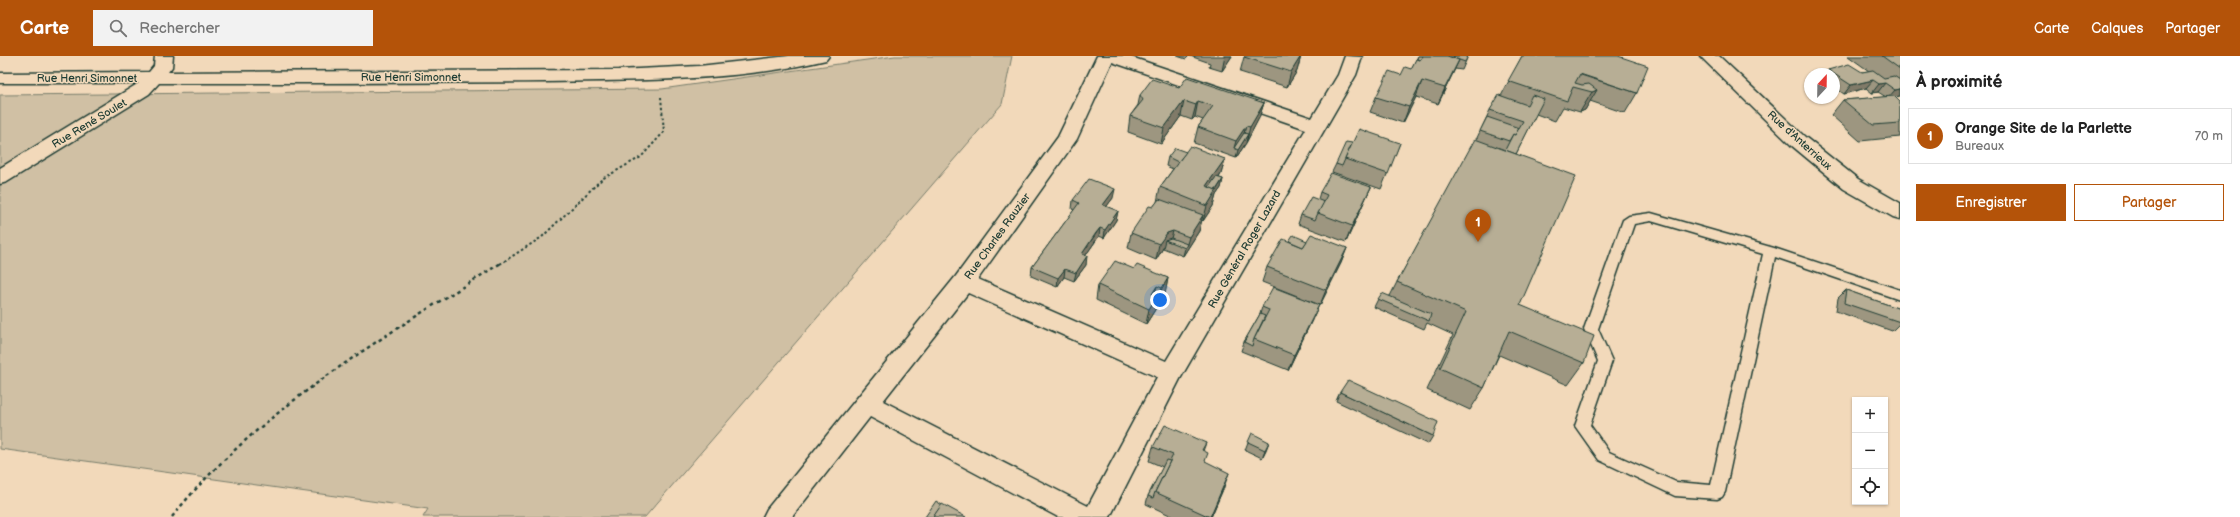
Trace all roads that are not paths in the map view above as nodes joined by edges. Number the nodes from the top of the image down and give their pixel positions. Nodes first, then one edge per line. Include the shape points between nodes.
1 (164, 56) edge
2 (820, 56) edge
3 (1106, 56) edge
4 (1111, 56) edge
5 (1709, 56) edge
6 (1352, 57) edge
7 (154, 77) junction
8 (0, 78) edge
9 (1316, 126) junction
10 (0, 177) edge
11 (1900, 212) edge
12 (1770, 251) junction
13 (964, 282) junction
14 (1900, 295) edge
15 (1171, 372) junction
16 (867, 404) junction
17 (776, 517) edge
18 (1083, 517) edge
19 (1096, 517) edge

1 - 7 street, Rue René Soulet via 163,67
2 - 7 street, Rue Henri Simonnet via 790,62 661,74
3 - 13 street, Rue Charles Rauzier via 1067,139
4 - 9 street
5 - 11 street, Rue d'Anterrieux via 1798,141 1850,184
6 - 9 street, Rue Général Roger Lazard via 1347,75
7 - 8 street, Rue Henri Simonnet
7 - 10 street, Rue René Soulet via 143,90
9 - 15 street, Rue Général Roger Lazard
12 - 12 lane via 1651,217 1629,220 1591,329 1605,361 1582,426 1604,456 1675,489 1717,492
12 - 14 lane
13 - 15 street
13 - 16 street, Rue Charles Rauzier
15 - 19 street, Rue Général Roger Lazard
16 - 17 street, Rue Charles Rauzier
16 - 18 street

